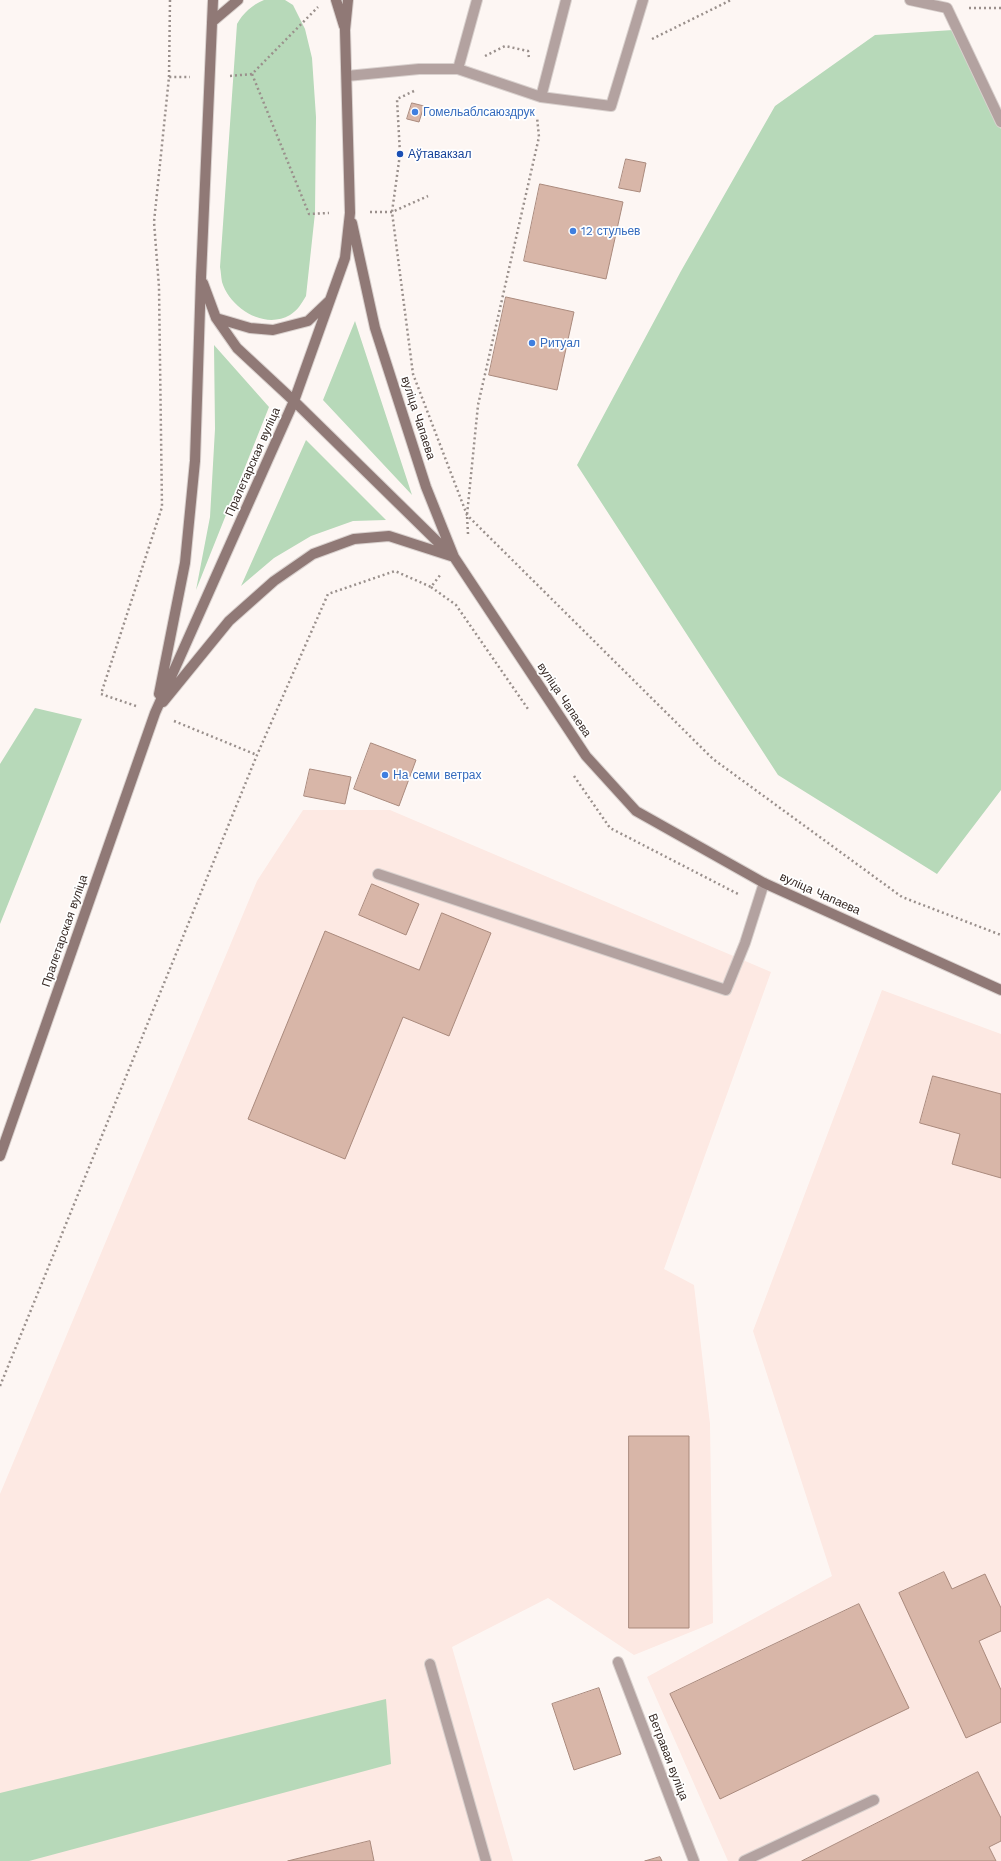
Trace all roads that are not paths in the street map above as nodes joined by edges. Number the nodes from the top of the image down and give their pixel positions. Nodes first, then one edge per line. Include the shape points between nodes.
1 (213, 0) edge
2 (227, 0) edge
3 (238, 0) edge
4 (336, 0) edge
5 (348, 0) edge
6 (477, 0) edge
7 (566, 0) edge
8 (643, 0) edge
9 (910, 0) edge
10 (212, 22) junction
11 (346, 30) junction
12 (458, 69) junction
13 (347, 76) junction
14 (541, 97) junction
15 (1001, 122) edge
16 (350, 213) junction
17 (201, 277) junction
18 (332, 299) junction
19 (216, 318) junction
20 (294, 401) junction
21 (454, 557) junction
22 (155, 713) junction
23 (378, 874) dead end
24 (764, 883) junction
25 (1001, 990) edge
26 (0, 1156) edge
27 (618, 1662) dead end
28 (430, 1664) dead end
29 (874, 1800) dead end
30 (486, 1861) edge
31 (694, 1861) edge
32 (744, 1861) edge

1 - 10 main road, Пралетарская вуліца
2 - 10 main road
3 - 10 main road
4 - 11 main road
5 - 11 main road
6 - 12 street
7 - 14 street
8 - 14 street via 611,106
9 - 15 street via 947,8
10 - 17 main road, Пралетарская вуліца
11 - 13 main road
12 - 13 street via 419,69
12 - 14 street
13 - 16 main road
16 - 18 main road, Пралетарская вуліца via 345,258
16 - 21 main road, вуліца Чапаева via 375,328 426,487
17 - 19 main road
17 - 22 main road, Пралетарская вуліца via 195,461 185,563
18 - 19 main road via 308,321 273,330 250,328
18 - 20 main road, Пралетарская вуліца
19 - 20 main road via 237,348
20 - 21 main road
20 - 22 main road, Пралетарская вуліца
21 - 22 main road via 389,536 354,539 313,554 274,581 229,621
21 - 24 main road, вуліца Чапаева via 586,756 636,811
22 - 26 main road, Пралетарская вуліца
23 - 24 street via 726,990 745,943
24 - 25 main road, вуліца Чапаева
27 - 31 street, Ветравая вуліца
28 - 30 street
29 - 32 street

